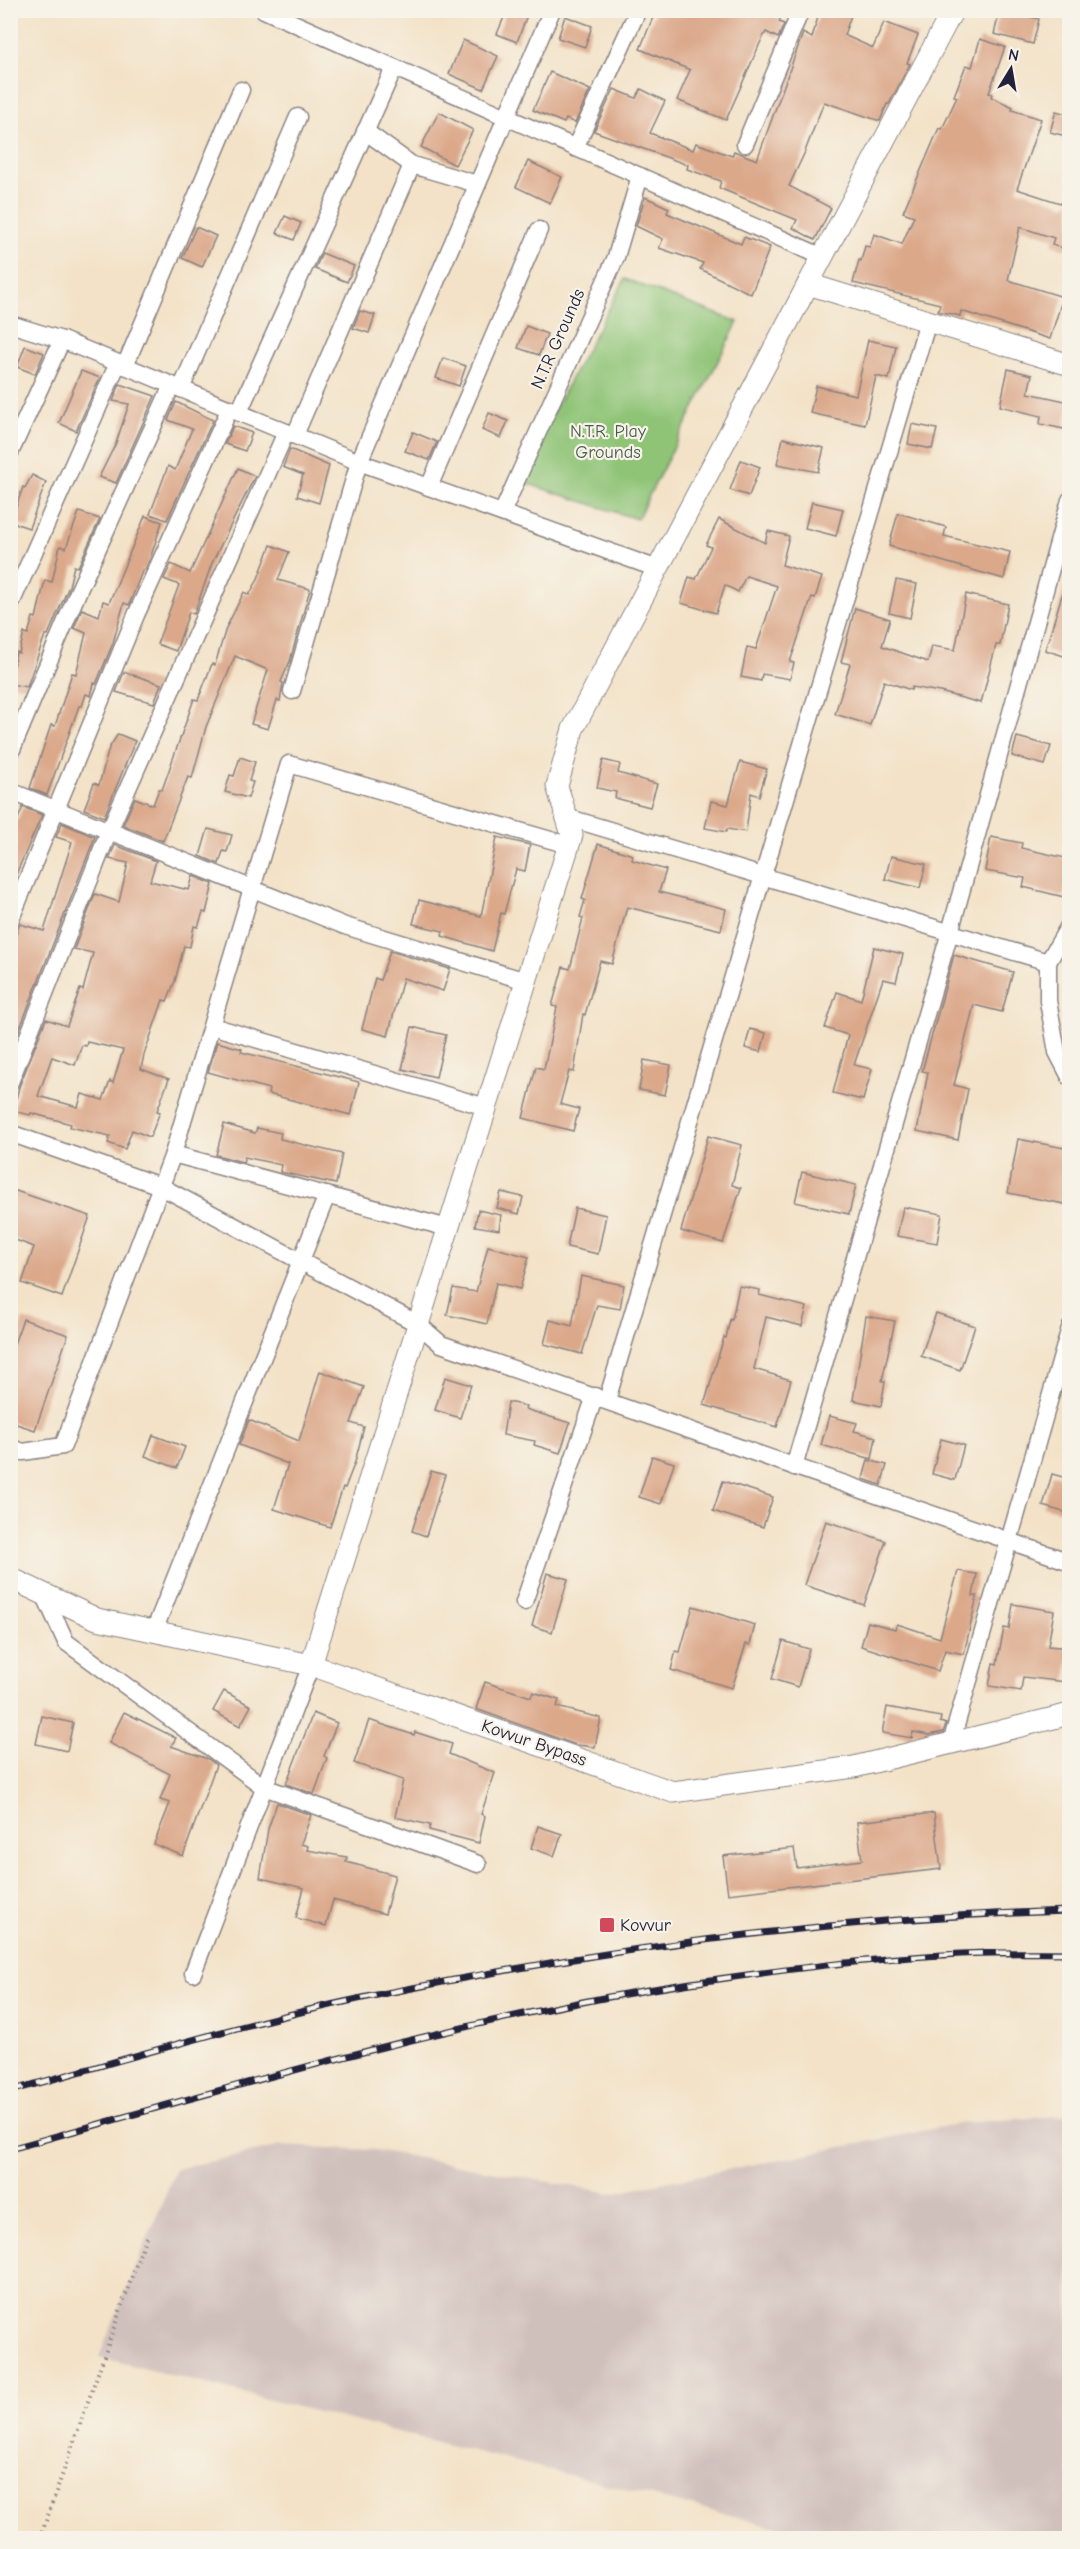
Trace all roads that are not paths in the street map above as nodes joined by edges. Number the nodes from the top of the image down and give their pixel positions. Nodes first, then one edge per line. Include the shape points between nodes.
1 (552, 10) edge
2 (638, 10) edge
3 (801, 10) edge
4 (269, 12) edge
5 (946, 13) edge
6 (394, 68) junction
7 (241, 90) dead end
8 (297, 117) dead end
9 (506, 117) junction
10 (365, 132) junction
11 (745, 144) dead end
12 (575, 148) junction
13 (412, 165) junction
14 (640, 177) junction
15 (477, 184) junction
16 (539, 230) dead end
17 (823, 257) junction
18 (808, 284) junction
19 (928, 321) junction
20 (10, 324) edge
21 (62, 340) junction
22 (122, 364) junction
23 (1070, 365) edge
24 (176, 387) junction
25 (234, 410) junction
26 (290, 434) junction
27 (10, 453) edge
28 (359, 462) junction
29 (429, 487) junction
30 (1070, 500) edge
31 (502, 513) junction
32 (658, 569) junction
33 (10, 606) edge
34 (292, 691) dead end
35 (10, 754) edge
36 (10, 790) edge
37 (56, 809) junction
38 (566, 817) junction
39 (109, 831) junction
40 (568, 845) junction
41 (762, 876) junction
42 (254, 890) junction
43 (10, 921) edge
44 (1070, 924) edge
45 (950, 932) junction
46 (1048, 962) junction
47 (526, 981) junction
48 (212, 1026) junction
49 (1070, 1077) edge
50 (10, 1082) edge
51 (486, 1107) junction
52 (10, 1133) edge
53 (173, 1154) junction
54 (160, 1186) junction
55 (327, 1195) junction
56 (448, 1228) junction
57 (300, 1261) junction
58 (418, 1324) junction
59 (1070, 1328) edge
60 (601, 1398) junction
61 (10, 1447) edge
62 (794, 1467) junction
63 (1008, 1543) junction
64 (1070, 1562) edge
65 (10, 1578) edge
66 (44, 1594) junction
67 (524, 1602) dead end
68 (154, 1631) junction
69 (311, 1665) junction
70 (1070, 1714) edge
71 (951, 1743) junction
72 (264, 1787) junction
73 (478, 1864) dead end
74 (193, 1973) dead end

1 - 9 street
2 - 12 street
3 - 11 street
4 - 6 street
5 - 17 street
6 - 9 street
6 - 10 street
7 - 22 street
8 - 24 street
9 - 12 street
9 - 15 street
10 - 13 street
10 - 25 street
12 - 14 street
13 - 15 street
13 - 26 street
14 - 17 street
14 - 31 street, N.T.R Grounds via 616,257
15 - 28 street
16 - 29 street
17 - 18 street
18 - 19 street
18 - 32 street
19 - 23 street
19 - 41 street
20 - 21 street
21 - 22 street
21 - 27 street
22 - 24 street
22 - 33 street
24 - 25 street
24 - 35 street via 78,592
25 - 26 street
25 - 37 street via 136,615
26 - 28 street
26 - 39 street
28 - 29 street
28 - 34 street
29 - 31 street
30 - 45 street
31 - 32 street
32 - 38 street via 573,729 557,786
36 - 37 street
37 - 39 street
37 - 43 street
38 - 40 street via 572,835
38 - 41 street
39 - 42 street
39 - 50 street
40 - 42 street via 289,764
40 - 47 street
41 - 45 street
41 - 60 street
42 - 47 street via 345,926
42 - 48 street
44 - 46 street
45 - 46 street
45 - 62 street
46 - 49 street via 1048,1001 1057,1052
47 - 51 street
48 - 51 street
48 - 53 street
51 - 56 street
52 - 54 street
53 - 54 street
53 - 55 street
54 - 57 street
54 - 61 street via 63,1446 23,1452
55 - 56 street
55 - 57 street
56 - 58 street
57 - 58 street
57 - 68 street
58 - 60 street via 441,1344
58 - 69 street
59 - 63 street
60 - 62 street
60 - 67 street
62 - 63 street
63 - 64 street
63 - 71 street
65 - 66 street, Kovvur Bypass
66 - 68 street, Kovvur Bypass via 97,1619
66 - 72 street via 66,1642
68 - 69 street, Kovvur Bypass
69 - 71 street, Kovvur Bypass via 673,1792 854,1767
69 - 72 street
70 - 71 street, Kovvur Bypass
72 - 73 street
72 - 74 street

